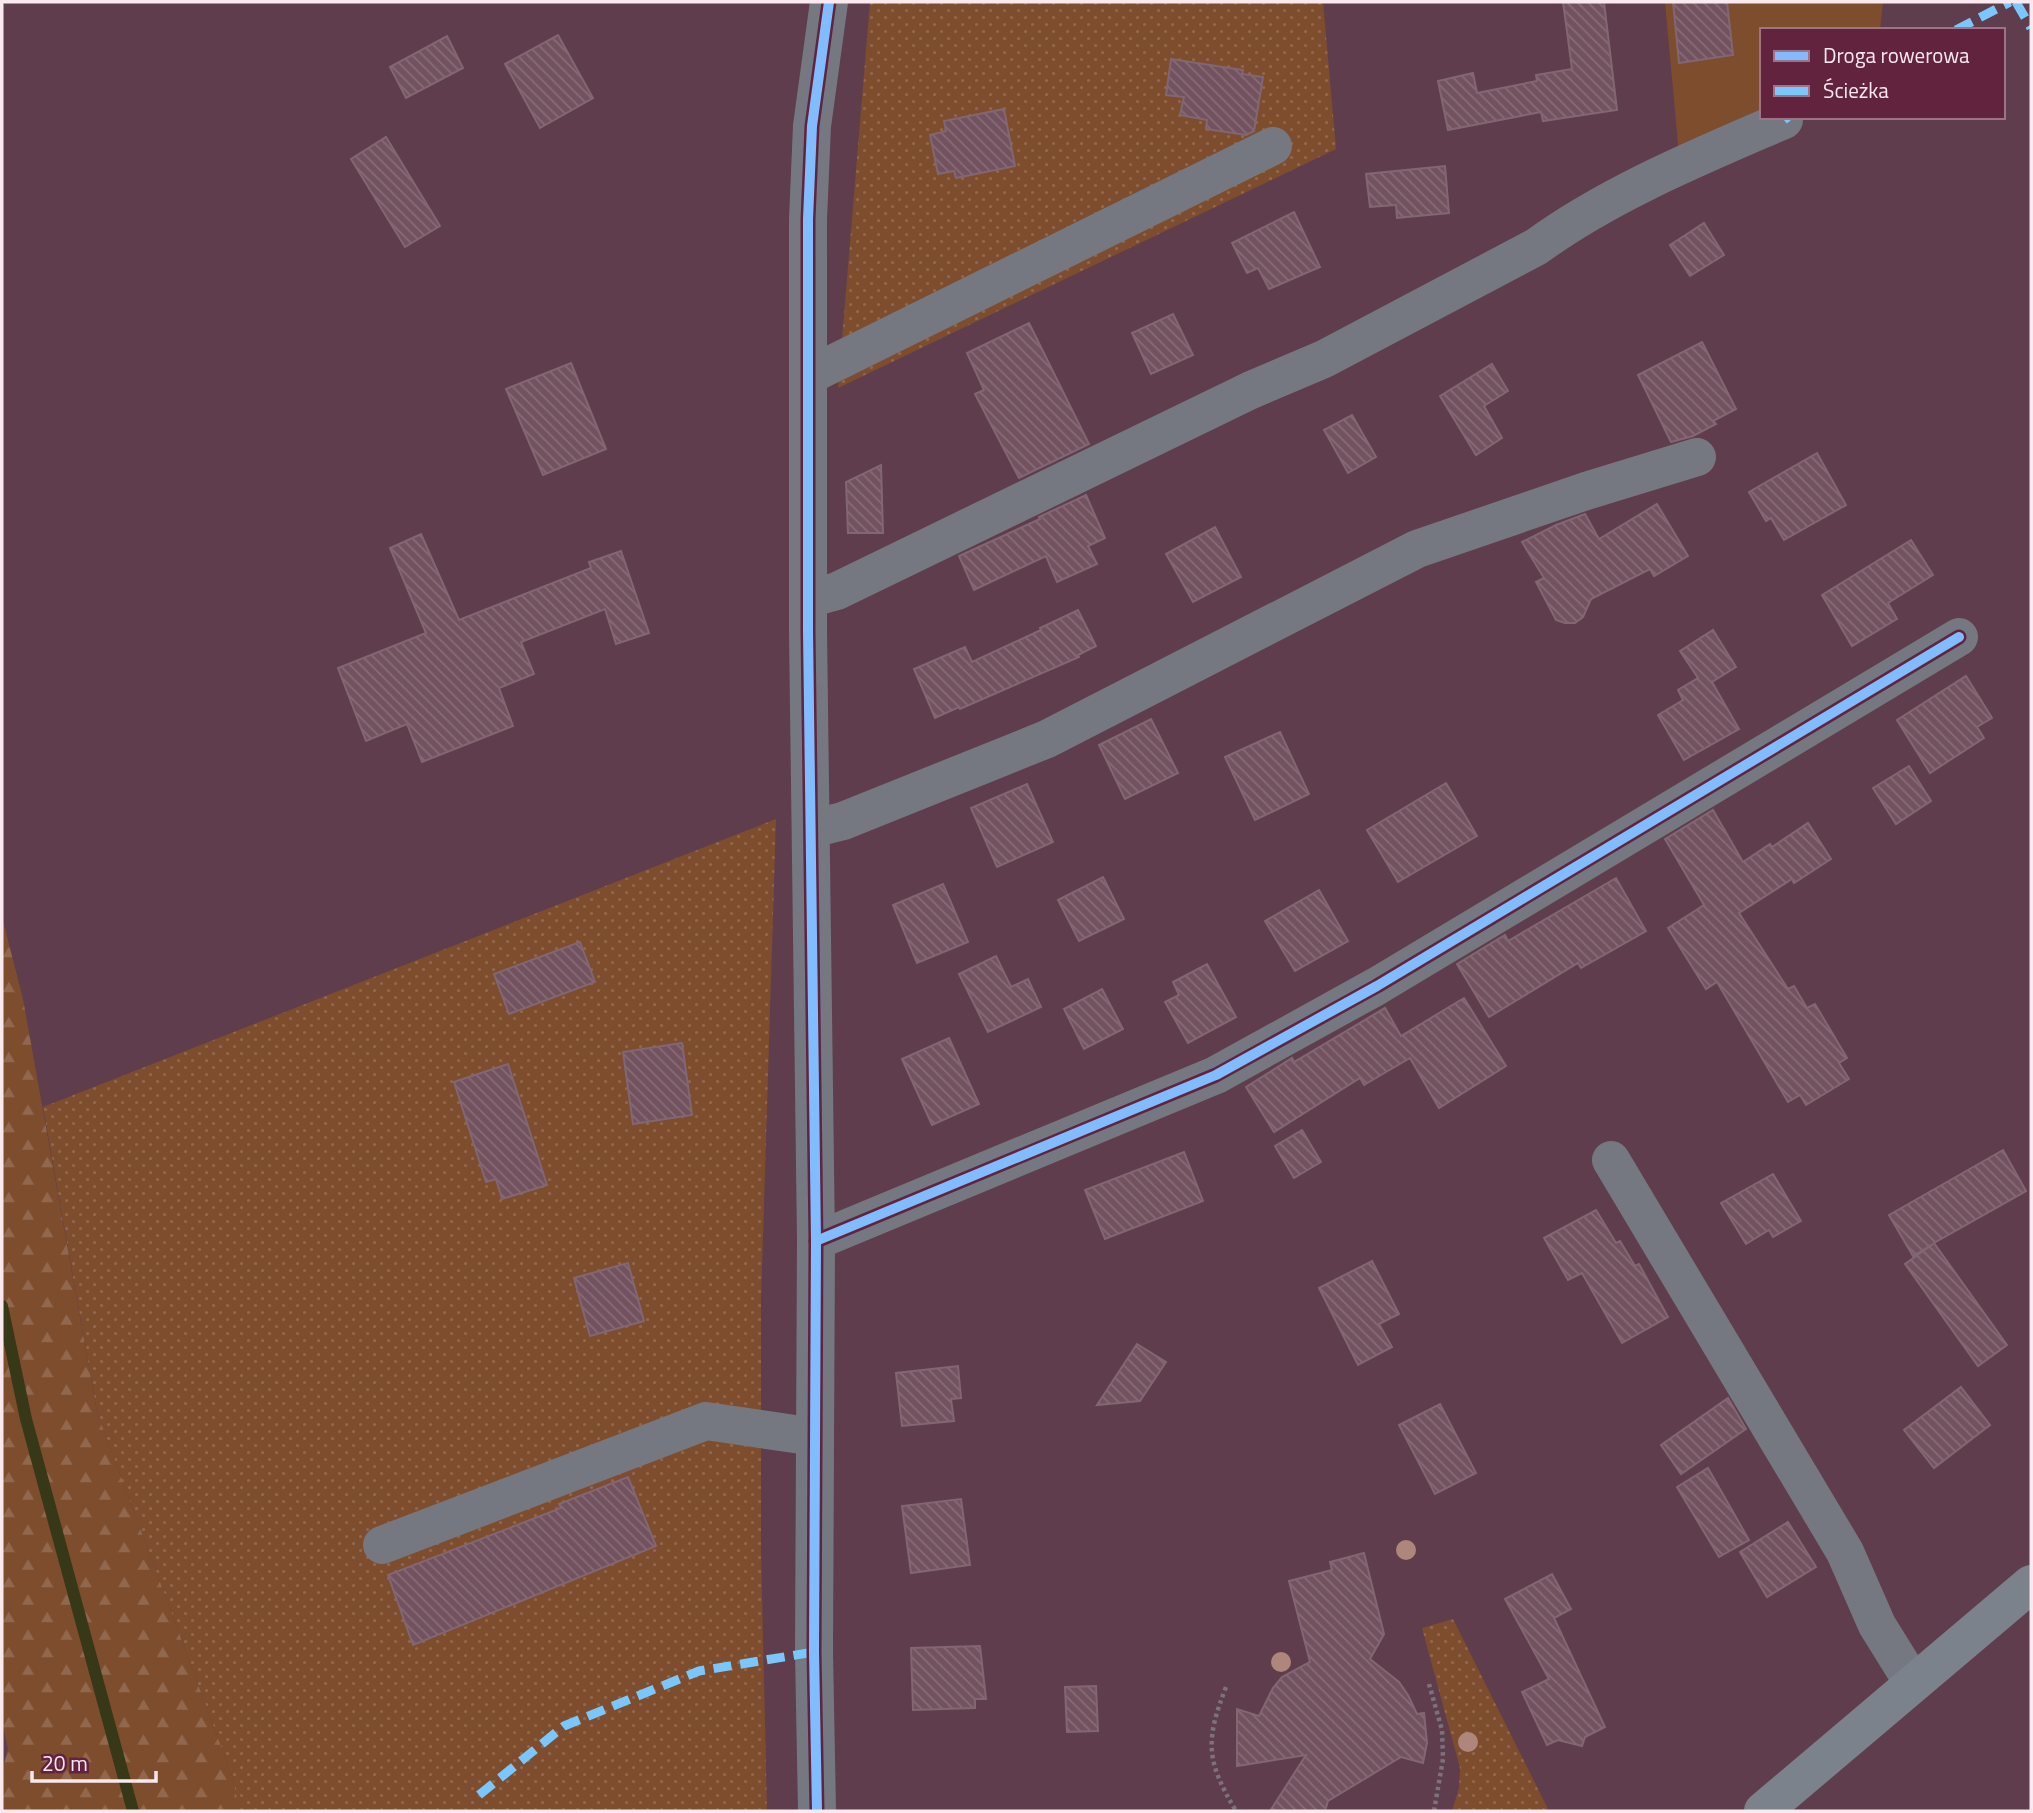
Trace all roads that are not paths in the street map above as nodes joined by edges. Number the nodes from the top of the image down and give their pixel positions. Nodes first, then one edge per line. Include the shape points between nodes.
1 (829, 2) edge
2 (1784, 120) dead end
3 (1273, 146) dead end
4 (808, 376) junction
5 (1697, 457) dead end
6 (808, 599) junction
7 (1959, 637) dead end
8 (811, 829) junction
9 (1611, 1160) dead end
10 (816, 1241) junction
11 (815, 1437) junction
12 (382, 1545) dead end
13 (2031, 1584) edge
14 (1913, 1683) junction
15 (817, 1811) edge
16 (1763, 1811) edge

1 - 4 street via 810,157
2 - 6 street via 1681,164 1324,359 837,591
3 - 4 street
4 - 6 street
5 - 8 street via 1417,549 1047,738 843,821
6 - 8 street
7 - 10 street via 1377,986 1216,1075
8 - 10 street
9 - 14 street via 1845,1552 1877,1625
10 - 11 street
11 - 12 street via 706,1421
11 - 15 street
13 - 14 main road
14 - 16 main road

